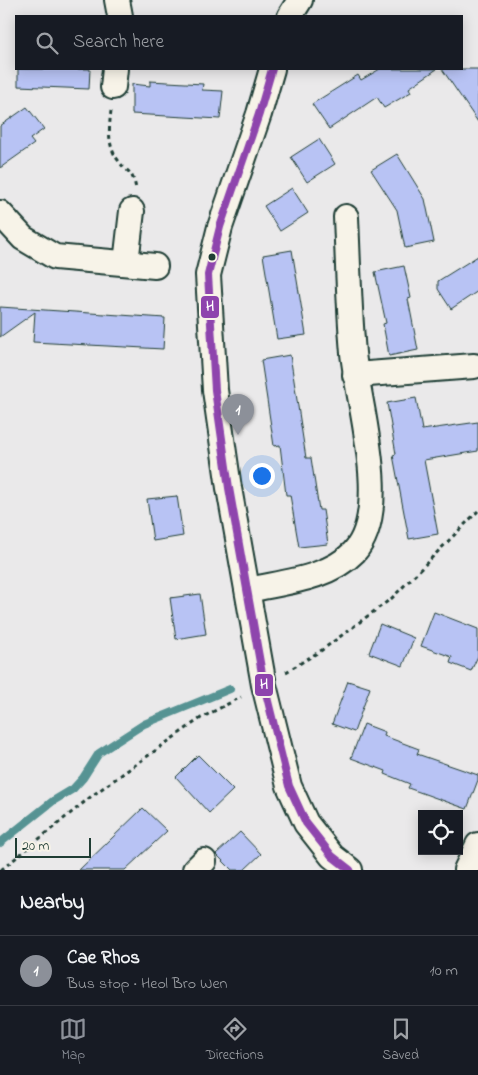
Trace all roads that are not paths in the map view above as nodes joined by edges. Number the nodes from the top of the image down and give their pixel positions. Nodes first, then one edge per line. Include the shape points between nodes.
1 (117, 0) edge
2 (277, 0) edge
3 (300, 0) edge
4 (120, 15) edge
5 (283, 15) edge
6 (291, 15) edge
7 (272, 70) edge
8 (132, 211) road end
9 (0, 213) edge
10 (346, 216) dead end
11 (126, 263) junction
12 (155, 266) dead end
13 (474, 366) dead end
14 (355, 375) junction
15 (249, 590) junction
16 (478, 845) edge
17 (334, 865) edge
18 (466, 870) edge

1 - 4 street
2 - 5 street
3 - 6 street
7 - 15 street via 220,227 208,275 215,390 229,488
8 - 11 street
9 - 11 street via 23,238 55,257
10 - 14 street
11 - 12 street
13 - 14 street
14 - 15 street via 371,466 366,532 354,551 332,568
15 - 17 street via 264,685 289,786 306,823
16 - 18 street

